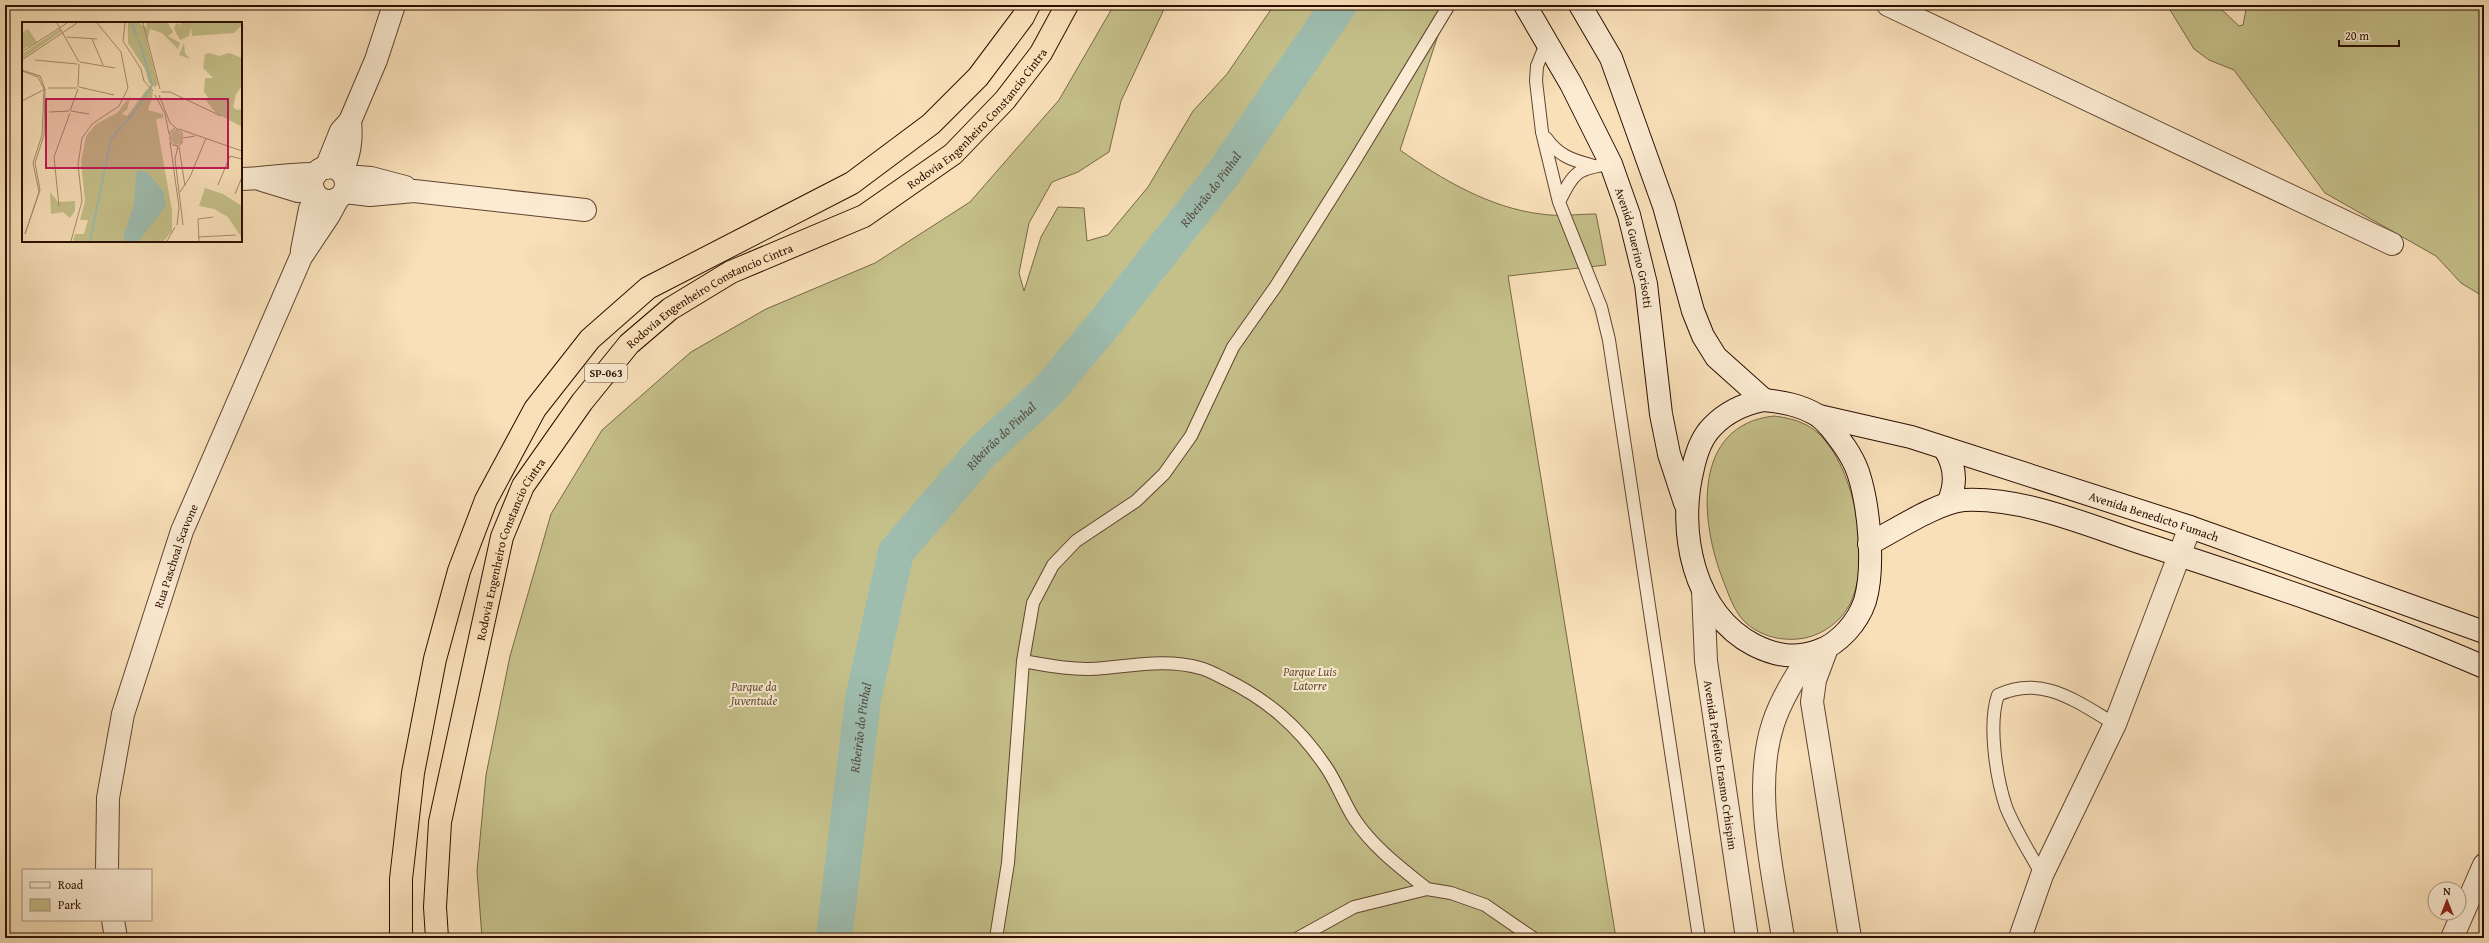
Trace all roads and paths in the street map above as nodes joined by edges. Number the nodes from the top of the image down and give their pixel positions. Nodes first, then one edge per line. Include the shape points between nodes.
1 (394, 5) edge
2 (1029, 5) edge
3 (1067, 5) edge
4 (1449, 5) edge
5 (1526, 5) edge
6 (1580, 5) edge
7 (1888, 5) edge
8 (1546, 44) junction
9 (1542, 132) junction
10 (1601, 165) junction
11 (249, 179) edge
12 (330, 183) junction
13 (1559, 202) junction
14 (585, 210) dead end
15 (2392, 244) dead end
16 (1764, 400) junction
17 (1819, 416) junction
18 (1944, 448) junction
19 (1948, 503) junction
20 (1688, 509) junction
21 (2190, 527) junction
22 (1870, 544) junction
23 (2180, 556) junction
24 (1703, 590) junction
25 (2484, 632) edge
26 (1818, 651) junction
27 (1023, 661) junction
28 (2484, 667) edge
29 (2115, 724) junction
30 (2484, 865) edge
31 (107, 869) edge
32 (2042, 875) junction
33 (1427, 889) junction
34 (113, 921) edge
35 (116, 938) edge
36 (401, 938) edge
37 (437, 938) edge
38 (996, 938) edge
39 (1298, 938) edge
40 (1533, 938) edge
41 (1699, 938) edge
42 (1747, 938) edge
43 (1783, 938) edge
44 (1850, 938) edge
45 (2020, 938) edge
46 (2452, 938) edge

1 - 12 street, Rua Paschoal Scavone via 376,60 350,121 350,149 347,161
2 - 36 highway, SP-063 via 978,77 931,124 852,183 648,288 590,339 535,409 486,500 459,572 435,659 413,773 401,879
3 - 37 highway, Rodovia Engenheiro Constancio Cintra / SP-063 via 1041,53 1005,100 953,154 864,216 731,272 670,309 629,344 582,402 523,486 502,537 440,822 435,907
4 - 27 lane via 1276,286 1233,347 1191,436 1164,474 1136,501 1076,541 1052,565 1033,603
5 - 8 street, Avenida Guerino Grisotti
6 - 16 street via 1611,58 1664,206 1693,311 1703,336 1716,357
7 - 15 street
8 - 9 lane via 1537,66 1536,81
8 - 10 street, Avenida Guerino Grisotti via 1571,84
9 - 10 lane via 1555,150 1565,157
9 - 13 lane
10 - 13 lane via 1575,175
10 - 20 street, Avenida Guerino Grisotti via 1629,215 1646,284 1666,441
11 - 12 street via 279,174
12 - 14 street via 397,183 414,191
12 - 31 street, Rua Paschoal Scavone via 307,221 301,257 182,531 123,714 108,798
13 - 41 lane via 1601,307 1609,340
16 - 17 street via 1798,406
16 - 20 street via 1747,404 1727,414 1710,428 1697,451 1689,483
17 - 18 street, Avenida Benedicto Fumach via 1879,428
17 - 22 street via 1840,439 1858,472
18 - 19 street via 1954,474 1953,492
18 - 21 street, Avenida Benedicto Fumach
19 - 22 street
19 - 23 street via 1963,500 2003,502 2056,515
20 - 24 street via 1693,568
21 - 23 street
21 - 25 street, Avenida Benedicto Fumach
22 - 26 street via 1869,577 1864,602 1848,630
23 - 28 street via 2425,641
23 - 29 street
24 - 26 street via 1717,615 1739,637 1766,651 1788,657
24 - 42 street, Avenida Prefeito Erasmo Crhispim via 1706,661
26 - 43 street via 1785,694 1773,724 1766,766 1765,819
26 - 44 street via 1812,702
27 - 33 lane via 1056,668 1103,669 1143,663 1173,663 1201,668 1236,685 1276,710 1299,732 1327,768 1355,820 1380,850
27 - 38 lane via 1008,863
29 - 32 street
29 - 32 lane via 2061,693 2042,688 2023,686 1998,695 1993,708 1992,723 2006,806
30 - 46 street
32 - 45 street
33 - 39 lane via 1354,908
33 - 40 lane via 1451,893 1486,905
34 - 35 street

